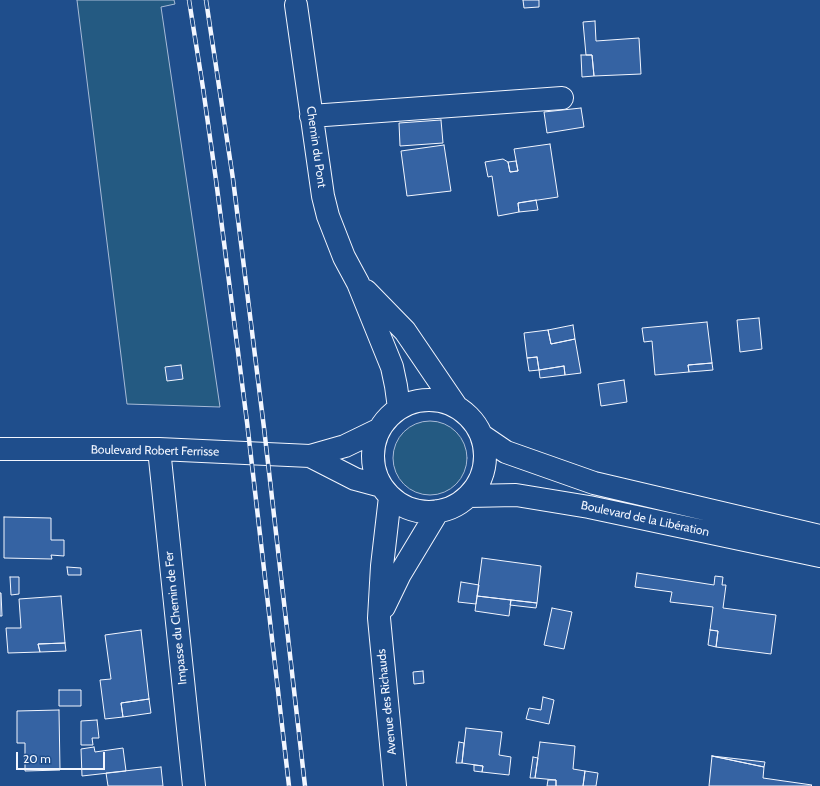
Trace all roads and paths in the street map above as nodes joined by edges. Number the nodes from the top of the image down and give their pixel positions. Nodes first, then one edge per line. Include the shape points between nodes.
1 (296, 5) dead end
2 (562, 98) dead end
3 (311, 116) junction
4 (358, 283) junction
5 (456, 406) junction
6 (399, 408) junction
7 (378, 430) junction
8 (481, 435) junction
9 (0, 449) edge
10 (159, 450) junction
11 (310, 456) junction
12 (385, 491) junction
13 (469, 496) junction
14 (438, 511) junction
15 (820, 536) edge
16 (820, 556) edge
17 (379, 618) junction
18 (194, 786) edge
19 (395, 786) edge

1 - 3 street, Chemin du Pont
2 - 3 street
3 - 4 street, Chemin du Pont via 328,216 344,257
4 - 5 street, Chemin du Pont via 404,332
4 - 6 street, Chemin du Pont via 392,367
5 - 6 street via 437,400 417,400
5 - 8 street via 471,418
6 - 7 street
7 - 11 street, Boulevard Robert Ferrisse via 345,446
7 - 12 street via 372,458 374,473
8 - 13 street via 485,450 484,467 479,482
8 - 15 street, Boulevard de la Libération via 506,452 594,483
9 - 10 street, Boulevard Robert Ferrisse
10 - 11 street, Boulevard Robert Ferrisse
10 - 18 street, Impasse du Chemin de Fer
11 - 12 street, Boulevard Robert Ferrisse via 354,479
12 - 14 street via 400,505 412,510
12 - 17 street, Avenue des Richauds
13 - 14 street via 450,508
13 - 16 street, Boulevard de la Libération via 516,495 589,507
14 - 17 street via 400,574
17 - 19 street, Avenue des Richauds

